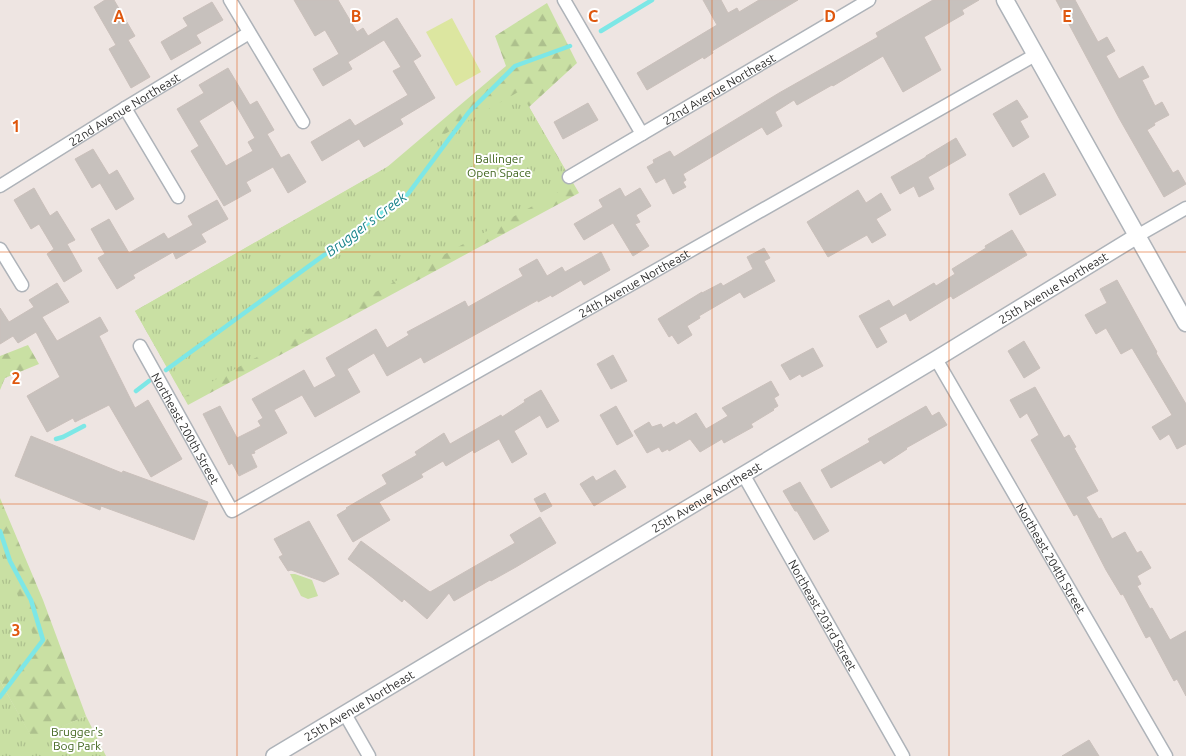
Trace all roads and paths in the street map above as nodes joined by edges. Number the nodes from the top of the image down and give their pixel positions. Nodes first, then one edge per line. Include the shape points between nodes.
1 (230, 0) edge
2 (564, 0) edge
3 (868, 0) edge
4 (1005, 0) edge
5 (249, 33) junction
6 (1035, 55) junction
7 (125, 108) junction
8 (303, 122) dead end
9 (642, 134) junction
10 (569, 176) dead end
11 (0, 186) edge
12 (178, 197) dead end
13 (1186, 208) edge
14 (1137, 236) junction
15 (0, 249) edge
16 (22, 284) dead end
17 (1186, 324) edge
18 (140, 346) dead end
19 (936, 359) junction
20 (743, 474) junction
21 (232, 511) joint
22 (345, 714) junction
23 (274, 756) edge
24 (369, 756) edge
25 (903, 756) edge
26 (1166, 756) edge

1 - 5 street
2 - 9 street
3 - 9 street, 22nd Avenue Northeast
4 - 6 main road
5 - 7 street, 22nd Avenue Northeast
5 - 8 street
6 - 14 main road
6 - 21 street, 24th Avenue Northeast
7 - 11 street, 22nd Avenue Northeast
7 - 12 street
9 - 10 street, 22nd Avenue Northeast
13 - 14 street
14 - 17 main road
14 - 19 street, 25th Avenue Northeast
15 - 16 street
18 - 21 street, Northeast 200th Street
19 - 20 street, 25th Avenue Northeast
19 - 26 street, Northeast 204th Street
20 - 22 street, 25th Avenue Northeast
20 - 25 street, Northeast 203rd Street
22 - 23 street, 25th Avenue Northeast
22 - 24 street

